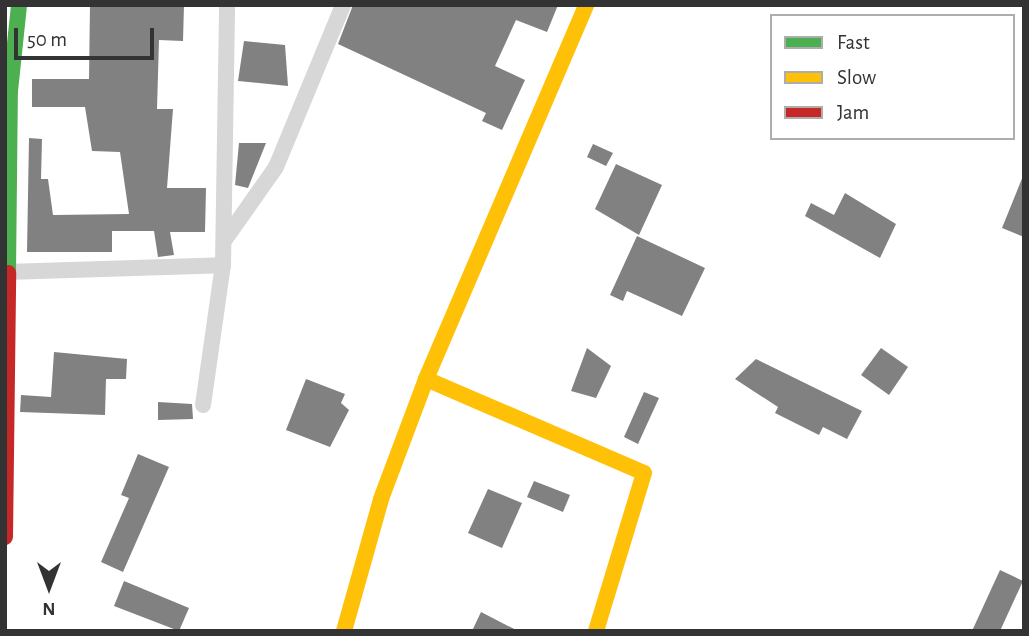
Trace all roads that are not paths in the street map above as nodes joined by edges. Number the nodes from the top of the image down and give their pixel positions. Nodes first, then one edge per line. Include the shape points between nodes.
1 (19, 5) edge
2 (227, 5) edge
3 (343, 5) edge
4 (586, 5) edge
5 (8, 91) edge
6 (224, 241) junction
7 (223, 265) junction
8 (6, 272) edge
9 (426, 379) junction
10 (204, 405) dead end
11 (7, 506) edge
12 (5, 537) edge
13 (344, 631) edge
14 (596, 631) edge

1 - 5 street
2 - 6 street
3 - 6 street via 276,167
4 - 9 street
5 - 8 street
6 - 7 street
7 - 8 street
7 - 10 street
8 - 11 street
9 - 13 street via 381,499
9 - 14 street via 644,473
11 - 12 street

